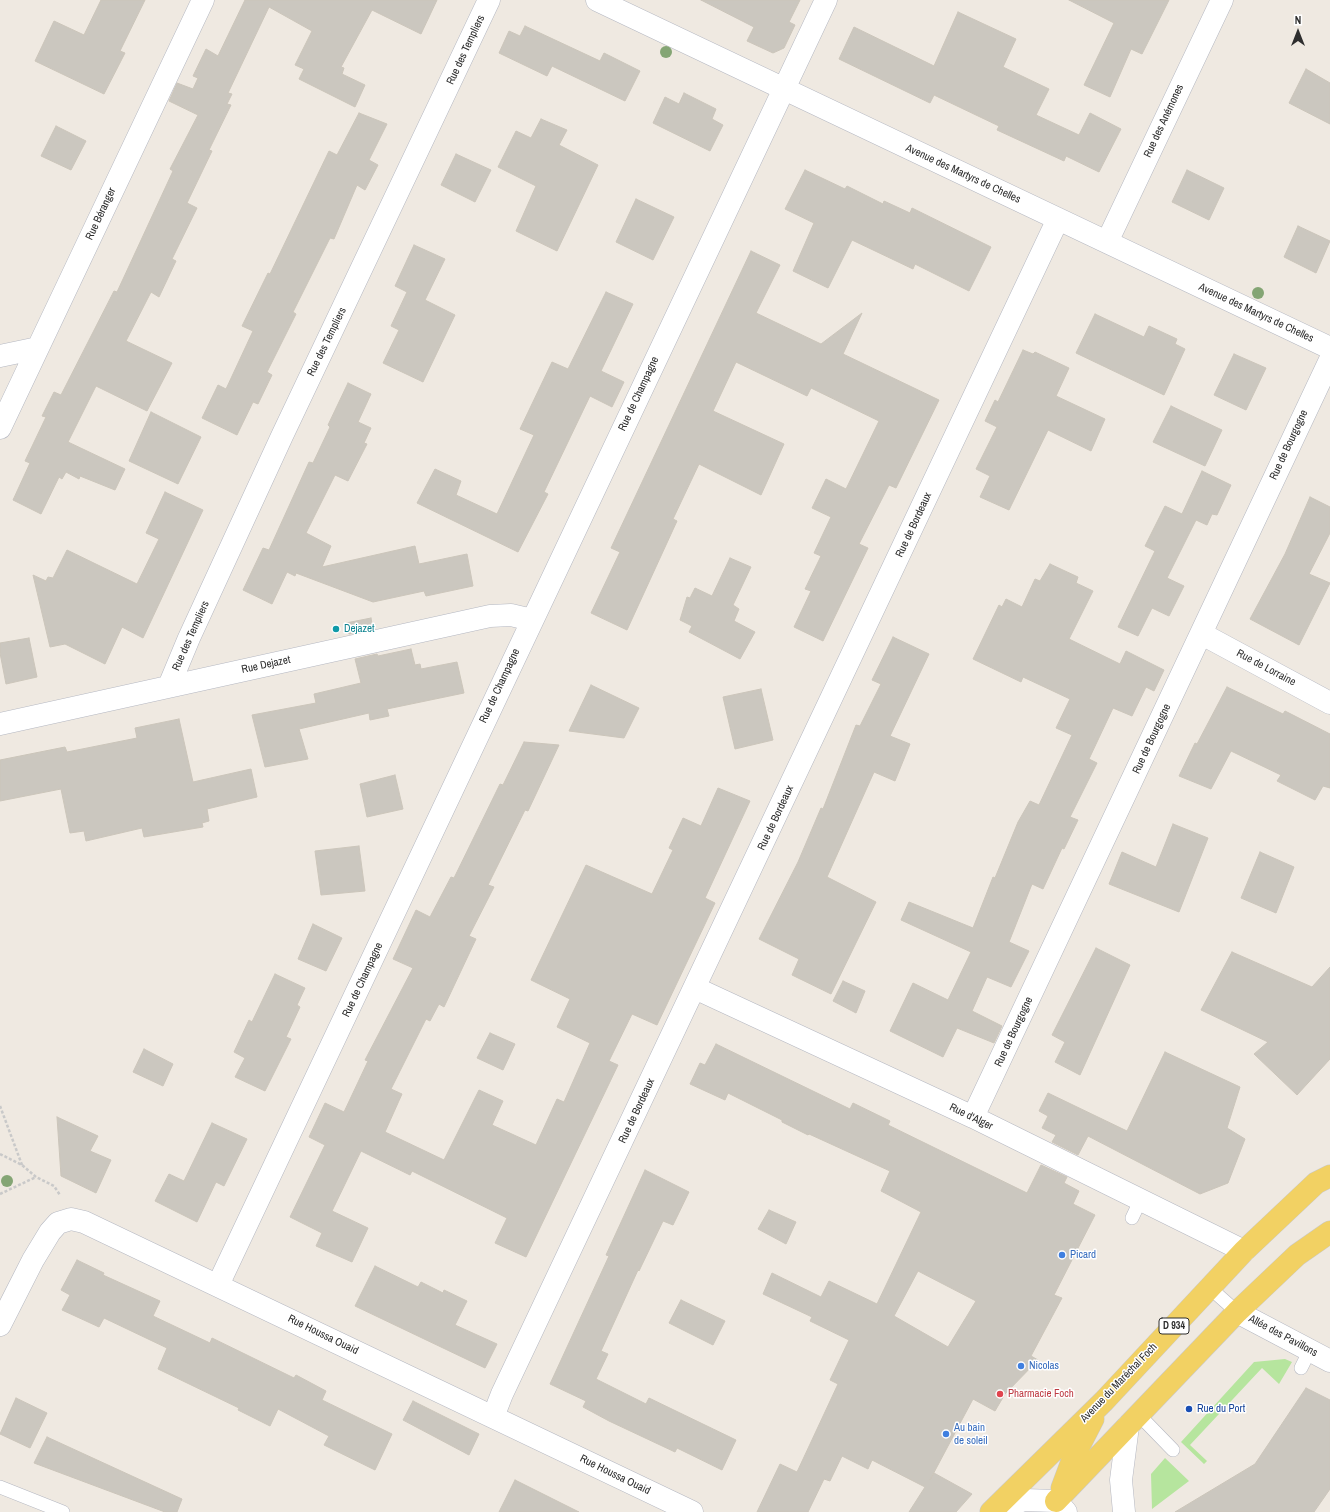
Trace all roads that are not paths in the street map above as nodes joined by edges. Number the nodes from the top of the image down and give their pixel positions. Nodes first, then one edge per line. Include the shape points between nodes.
1 (203, 0) edge
2 (489, 0) edge
3 (597, 0) edge
4 (826, 0) edge
5 (1222, 0) edge
6 (784, 89) junction
7 (1058, 219) junction
8 (1107, 242) junction
9 (38, 348) junction
10 (1330, 348) edge
11 (0, 356) edge
12 (1330, 360) edge
13 (0, 428) edge
14 (532, 620) junction
15 (1202, 634) junction
16 (169, 686) junction
17 (1330, 703) edge
18 (0, 724) edge
19 (695, 988) junction
20 (973, 1117) junction
21 (1330, 1176) edge
22 (1330, 1232) edge
23 (1244, 1251) junction
24 (218, 1285) junction
25 (1210, 1288) junction
26 (1237, 1312) junction
27 (0, 1325) edge
28 (1330, 1361) edge
29 (1104, 1400) junction
30 (493, 1417) junction
31 (1134, 1421) junction
32 (1173, 1450) dead end
33 (0, 1487) edge
34 (1056, 1508) edge
35 (63, 1512) edge
36 (692, 1512) edge
37 (992, 1512) edge
38 (1124, 1512) edge

1 - 9 street, Rue Béranger
2 - 16 street, Rue des Templiers via 282,436
3 - 6 street, Avenue des Martyrs de Chelles
4 - 6 street, Rue de Champagne
5 - 8 street, Rue des Anémones
6 - 7 street, Avenue des Martyrs de Chelles
6 - 14 street, Rue de Champagne
7 - 8 street, Avenue des Martyrs de Chelles
7 - 19 street, Rue de Bordeaux
8 - 10 street, Avenue des Martyrs de Chelles
9 - 11 street
9 - 13 street, Rue Béranger
12 - 15 street, Rue de Bourgogne
14 - 16 street, Rue Dejazet via 511,615 490,616
14 - 24 street, Rue de Champagne
15 - 17 street, Rue de Lorraine
15 - 20 street, Rue de Bourgogne
16 - 18 street, Rue Dejazet
19 - 20 street, Rue d'Alger
19 - 30 street, Rue de Bordeaux
20 - 23 street, Rue d'Alger via 1136,1209
21 - 23 main road, D 934 via 1316,1183
22 - 26 main road via 1298,1255
23 - 25 main road, Avenue du Maréchal Foch / D 934
24 - 27 street, Rue Houssa Ouaid via 100,1228 71,1219 58,1223 50,1232
24 - 30 street, Rue Houssa Ouaid
25 - 26 lane
25 - 29 main road, Avenue du Maréchal Foch / D 934
26 - 28 street, Allée des Pavillons via 1305,1359
26 - 31 main road
29 - 34 main road via 1074,1456
29 - 37 main road, Avenue du Maréchal Foch / D 934
30 - 36 street, Rue Houssa Ouaid
31 - 32 lane
31 - 34 main road
31 - 38 street via 1121,1480
33 - 35 lane
34 - 37 street via 1024,1500

